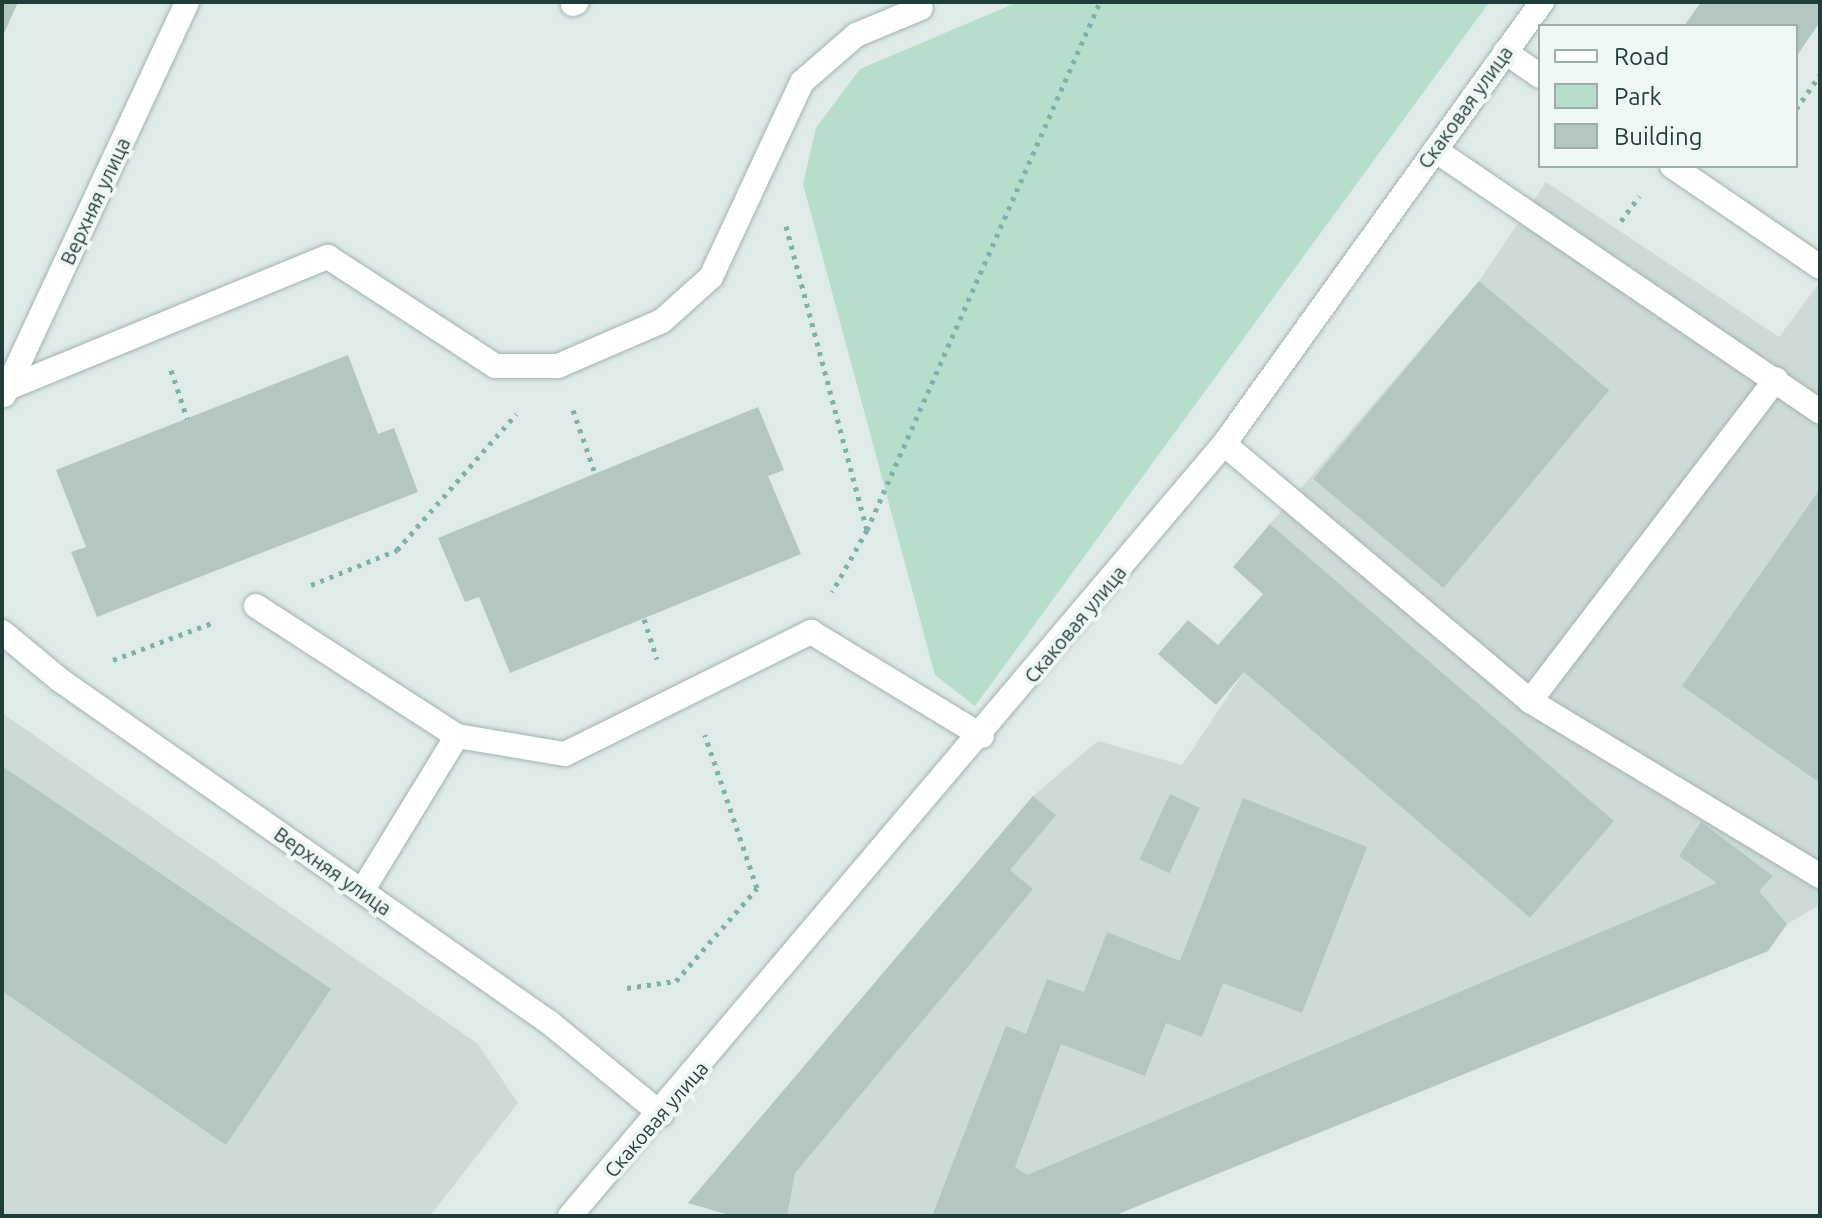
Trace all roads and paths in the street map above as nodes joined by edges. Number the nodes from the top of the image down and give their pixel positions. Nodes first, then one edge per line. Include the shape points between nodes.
1 (187, 2) edge
2 (1100, 2) edge
3 (1542, 2) edge
4 (924, 4) edge
5 (1505, 52) junction
6 (1538, 75) edge
7 (1820, 75) edge
8 (1798, 106) edge
9 (1435, 150) junction
10 (767, 156) junction
11 (1675, 168) edge
12 (1642, 191) dead end
13 (1595, 260) junction
14 (1820, 267) edge
15 (558, 366) junction
16 (1776, 379) junction
17 (4, 394) edge
18 (1820, 412) edge
19 (1224, 444) junction
20 (595, 473) dead end
21 (867, 530) junction
22 (256, 606) junction
23 (2, 632) edge
24 (811, 632) junction
25 (60, 680) junction
26 (692, 697) junction
27 (1530, 701) junction
28 (457, 736) junction
29 (982, 736) junction
30 (1820, 876) edge
31 (362, 891) junction
32 (627, 988) dead end
33 (661, 1114) junction
34 (570, 1216) edge

1 - 17 street, Верхняя улица
2 - 21 path
3 - 5 street, Скаковая улица
4 - 10 street via 856,35 802,82
5 - 6 street
5 - 9 street, Скаковая улица
7 - 8 path
9 - 13 street
9 - 19 street, Скаковая улица
10 - 15 street via 711,277 662,321
10 - 21 path
11 - 14 street
12 - 13 path
13 - 16 street
15 - 17 street via 495,366 328,257
15 - 20 path
15 - 22 path via 397,550
16 - 18 street
16 - 27 street
19 - 27 street
19 - 29 street, Скаковая улица
21 - 24 path
22 - 25 path
22 - 28 street
23 - 25 street, Верхняя улица
24 - 26 street
24 - 29 street
25 - 31 street, Верхняя улица
26 - 28 street via 565,754
26 - 32 path via 757,888 676,981
27 - 30 street
28 - 31 street
29 - 33 street, Скаковая улица
31 - 33 street, Верхняя улица via 550,1023
33 - 34 street, Скаковая улица

